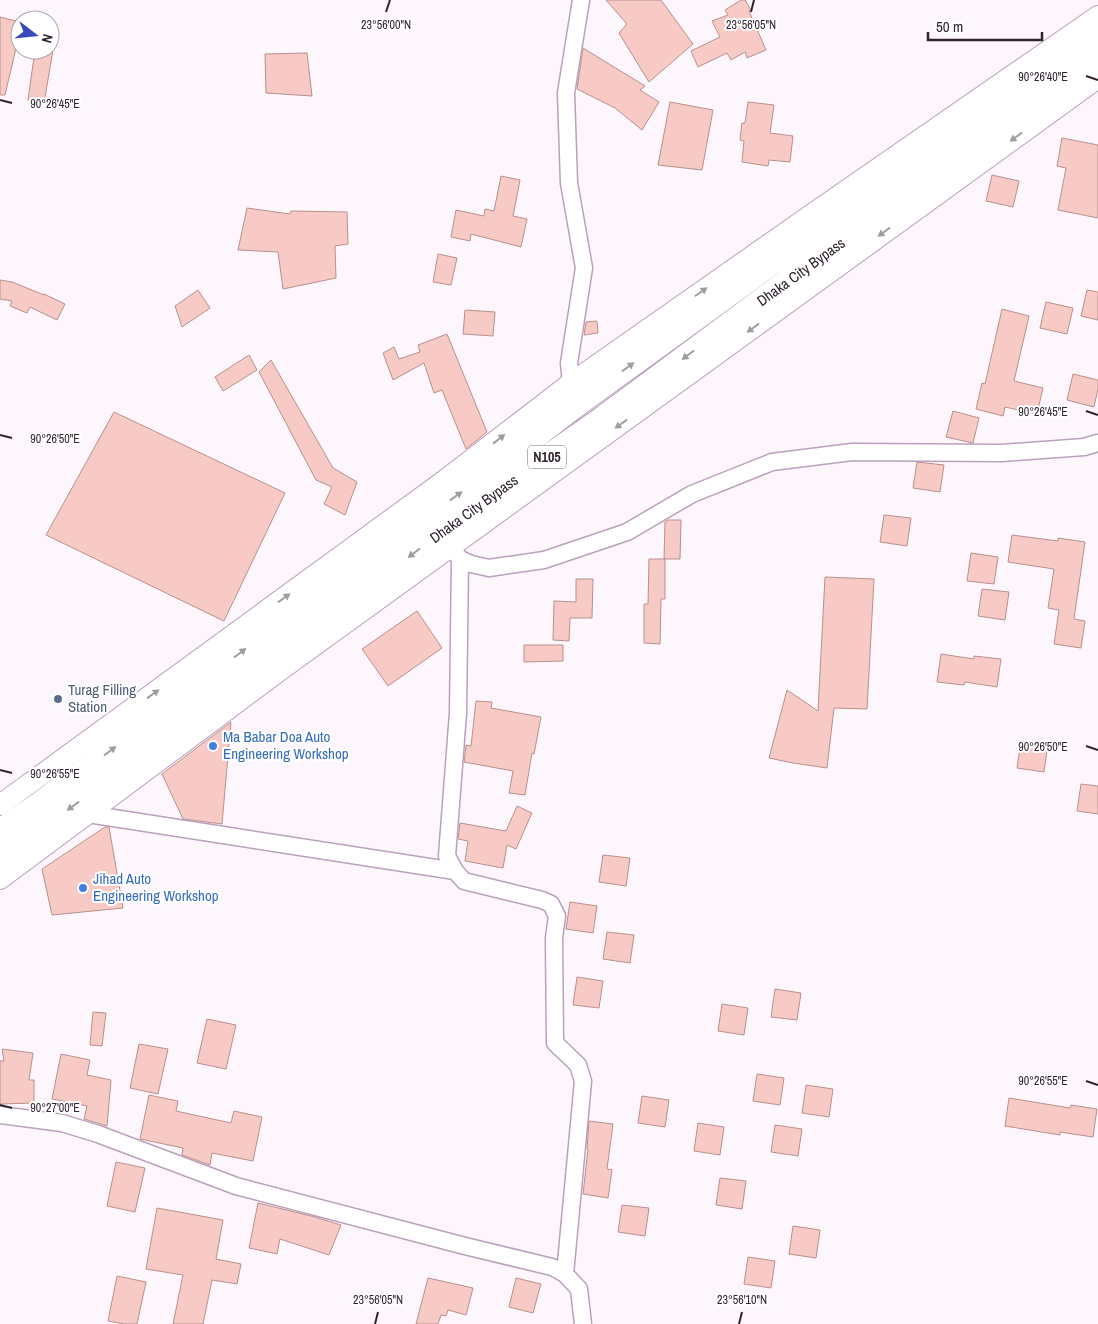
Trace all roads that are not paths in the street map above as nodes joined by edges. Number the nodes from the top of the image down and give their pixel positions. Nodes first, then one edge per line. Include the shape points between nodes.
1 (581, 0) edge
2 (1098, 16) edge
3 (1098, 37) edge
4 (1098, 63) edge
5 (1098, 78) edge
6 (571, 383) junction
7 (1098, 443) edge
8 (455, 553) junction
9 (0, 804) edge
10 (88, 814) junction
11 (0, 831) edge
12 (0, 858) edge
13 (454, 871) junction
14 (0, 879) edge
15 (0, 1115) edge
16 (565, 1274) junction
17 (583, 1324) edge

1 - 6 street via 566,93 569,183 584,268 569,363
6 -> 2 main road
11 -> 3 highway, Dhaka City Bypass / N105 via 808,236
4 -> 12 highway, Dhaka City Bypass / N105 via 820,257
5 -> 8 main road
9 -> 6 main road via 445,480
7 - 8 street via 1084,447 1002,453 852,452 772,462 692,494 627,532 544,560 489,568 471,564
8 - 10 main road via 282,669
8 - 13 street via 458,713 447,856
10 - 13 street
10 - 14 main road
13 - 16 street via 464,881 552,904 557,916 554,1043 578,1065 583,1082
15 - 16 street via 62,1123 236,1186 552,1267
16 - 17 street via 579,1289

